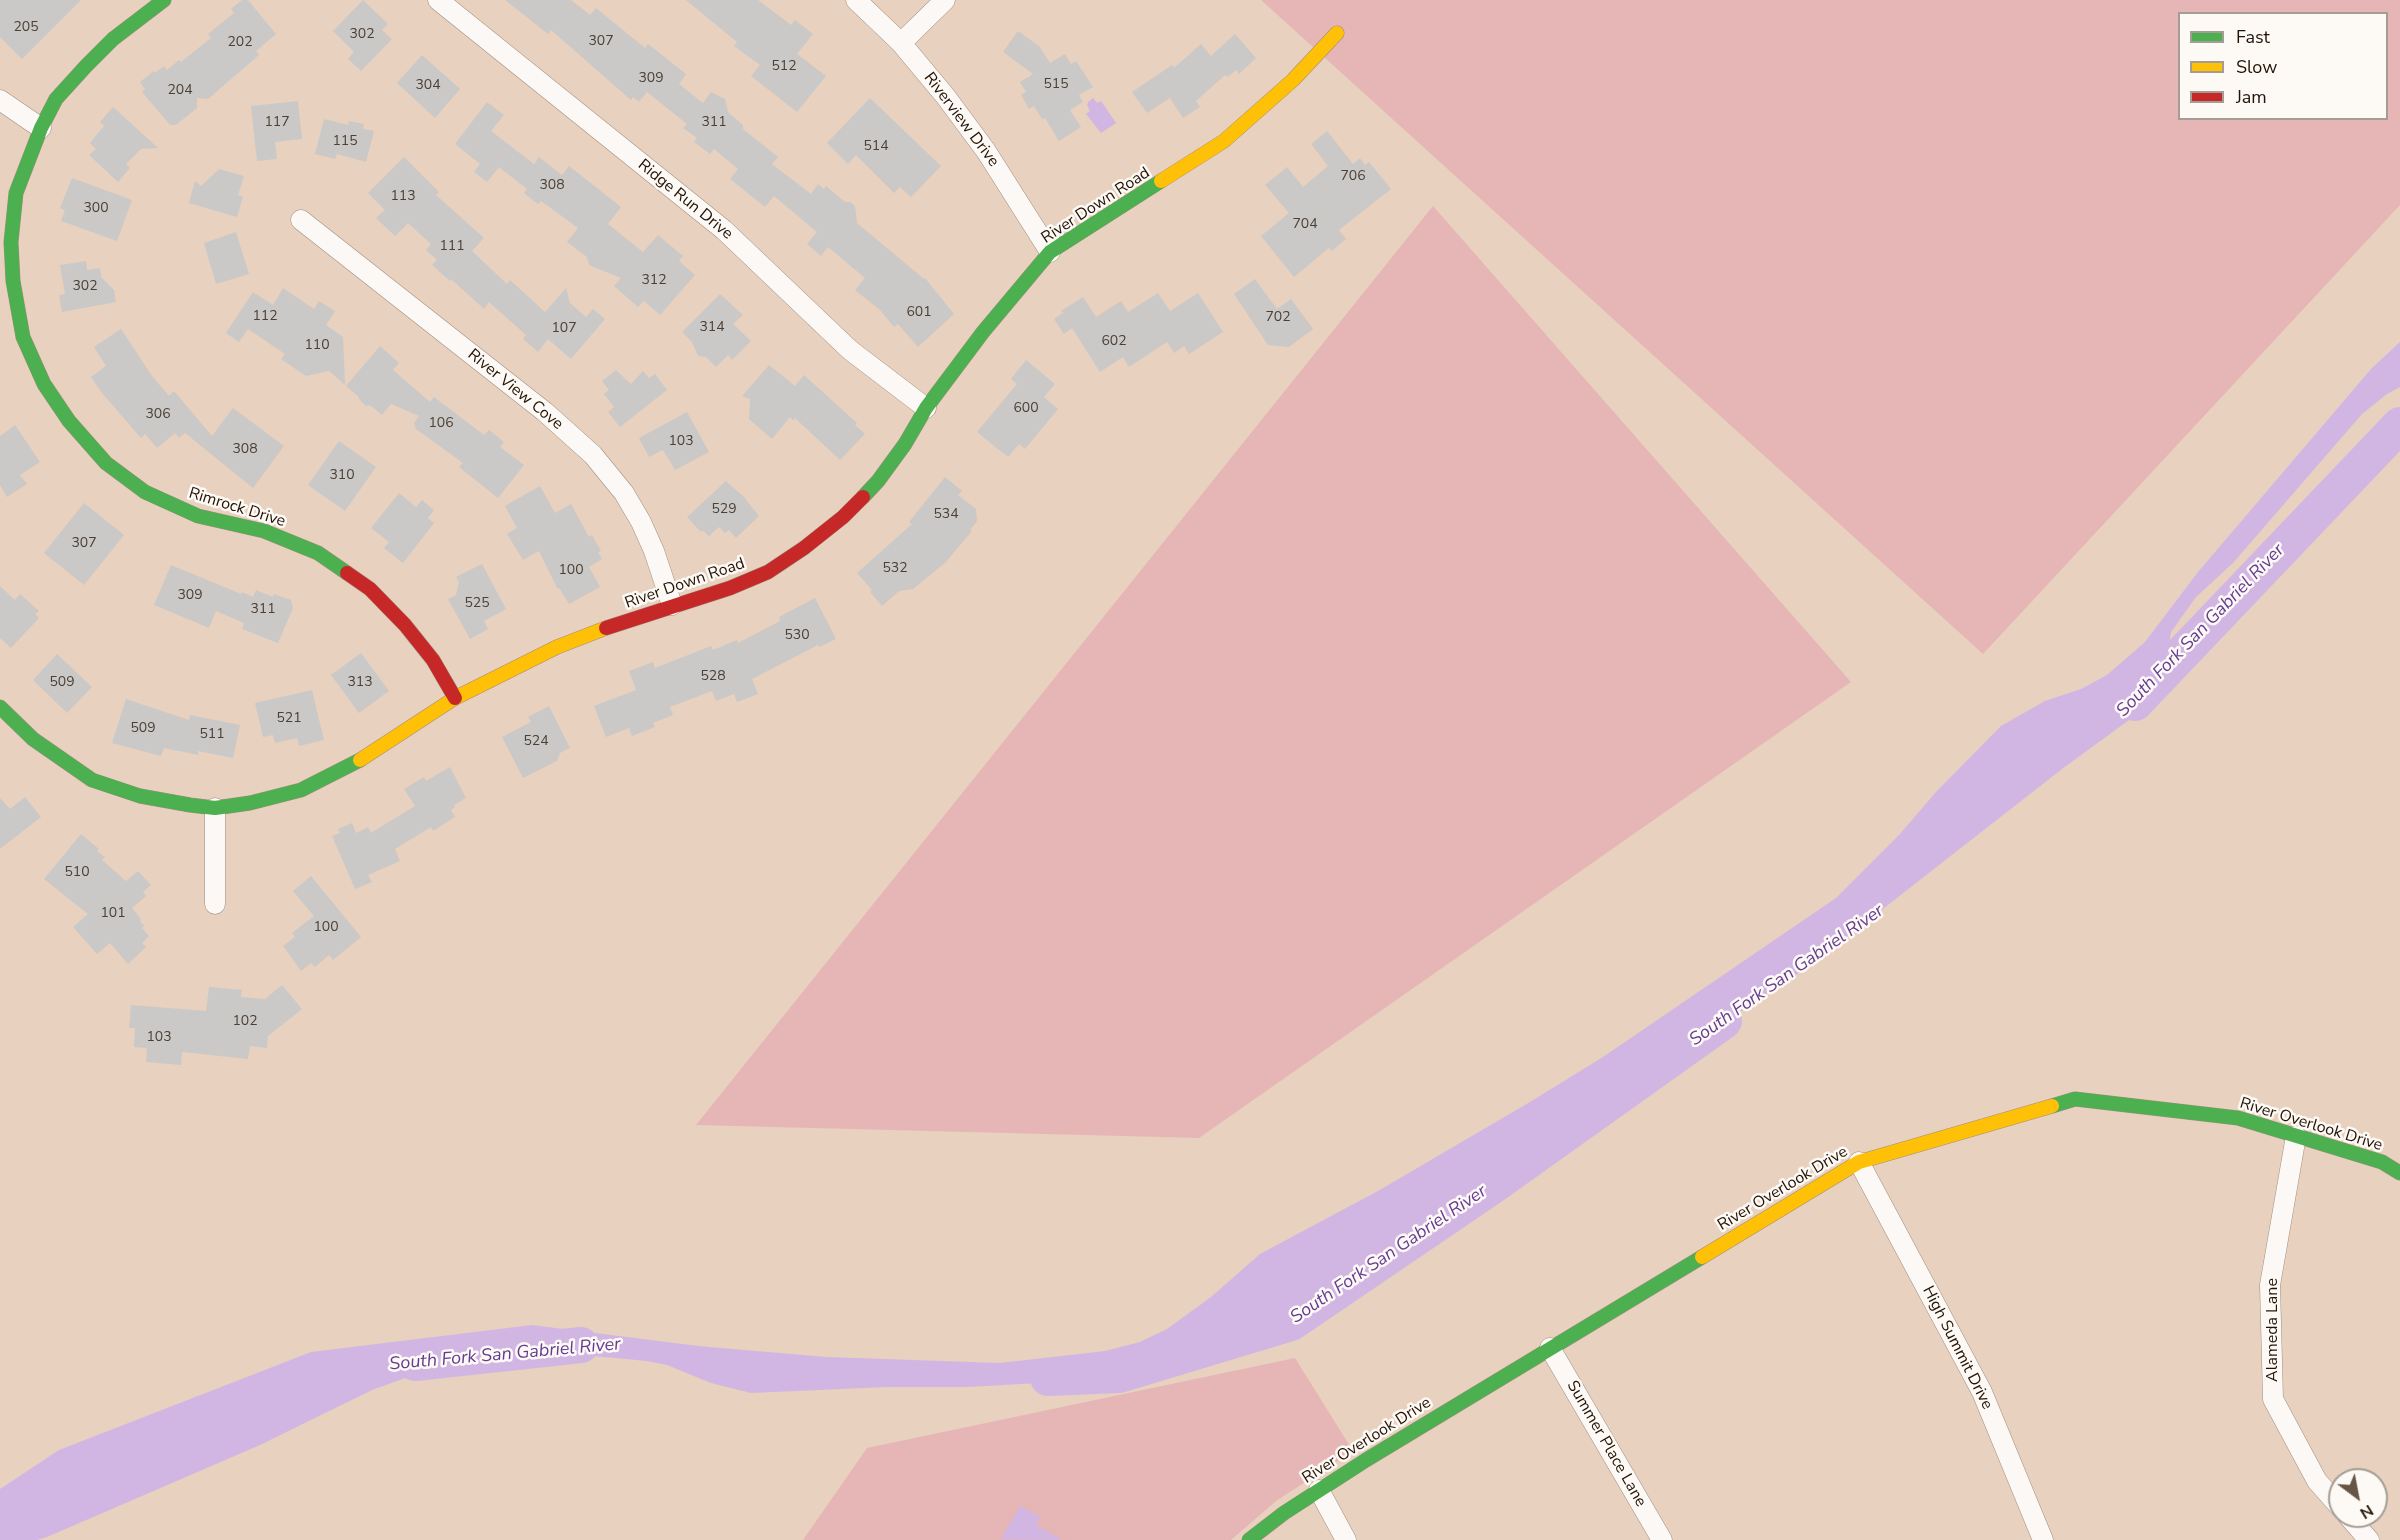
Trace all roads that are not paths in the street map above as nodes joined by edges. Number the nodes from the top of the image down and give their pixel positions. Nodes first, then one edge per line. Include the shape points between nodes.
1 (164, 0) edge
2 (438, 0) edge
3 (856, 0) edge
4 (945, 0) edge
5 (1337, 33) dead end
6 (901, 43) junction
7 (0, 100) edge
8 (41, 128) junction
9 (301, 220) dead end
10 (1050, 252) junction
11 (926, 408) junction
12 (672, 605) junction
13 (455, 698) junction
14 (0, 707) edge
15 (215, 808) junction
16 (215, 904) dead end
17 (2296, 1136) junction
18 (1859, 1162) junction
19 (2400, 1173) edge
20 (1550, 1348) junction
21 (1319, 1490) junction
22 (2328, 1493) edge
23 (2358, 1528) edge
24 (1249, 1540) edge
25 (1346, 1540) edge
26 (1662, 1540) edge
27 (2043, 1540) edge
28 (2369, 1540) edge

1 - 8 street, Rimrock Drive via 113,39 86,66 56,99
2 - 11 street, Ridge Run Drive via 724,230 850,350
3 - 6 street, Riverview Drive
4 - 6 street
5 - 10 street, River Down Road via 1293,80 1224,141
6 - 10 street, Riverview Drive via 986,151
7 - 8 street
8 - 13 street, Rimrock Drive via 16,194 11,242 13,281 23,337 44,384 69,421 106,463 145,492 198,516 264,531 318,553 370,589 433,660
9 - 12 street, River View Cove via 546,412 593,455 624,493 641,522
10 - 11 street, River Down Road
11 - 12 street, River Down Road via 878,481 843,517 804,548 768,572
12 - 13 street, River Down Road via 557,647
13 - 15 street, River Down Road via 350,766 301,790
14 - 15 street, River Down Road via 33,739 93,780 140,796
15 - 16 street
17 - 18 street, River Overlook Drive via 2238,1118 2075,1098
17 - 19 street, River Overlook Drive via 2382,1162
17 - 22 street, Alameda Lane via 2270,1285 2273,1399 2317,1481
18 - 20 street, River Overlook Drive
18 - 27 street, High Summit Drive via 1982,1392
20 - 21 street, River Overlook Drive
20 - 26 street, Summer Place Lane
21 - 24 street, River Overlook Drive
21 - 25 street
23 - 28 street

